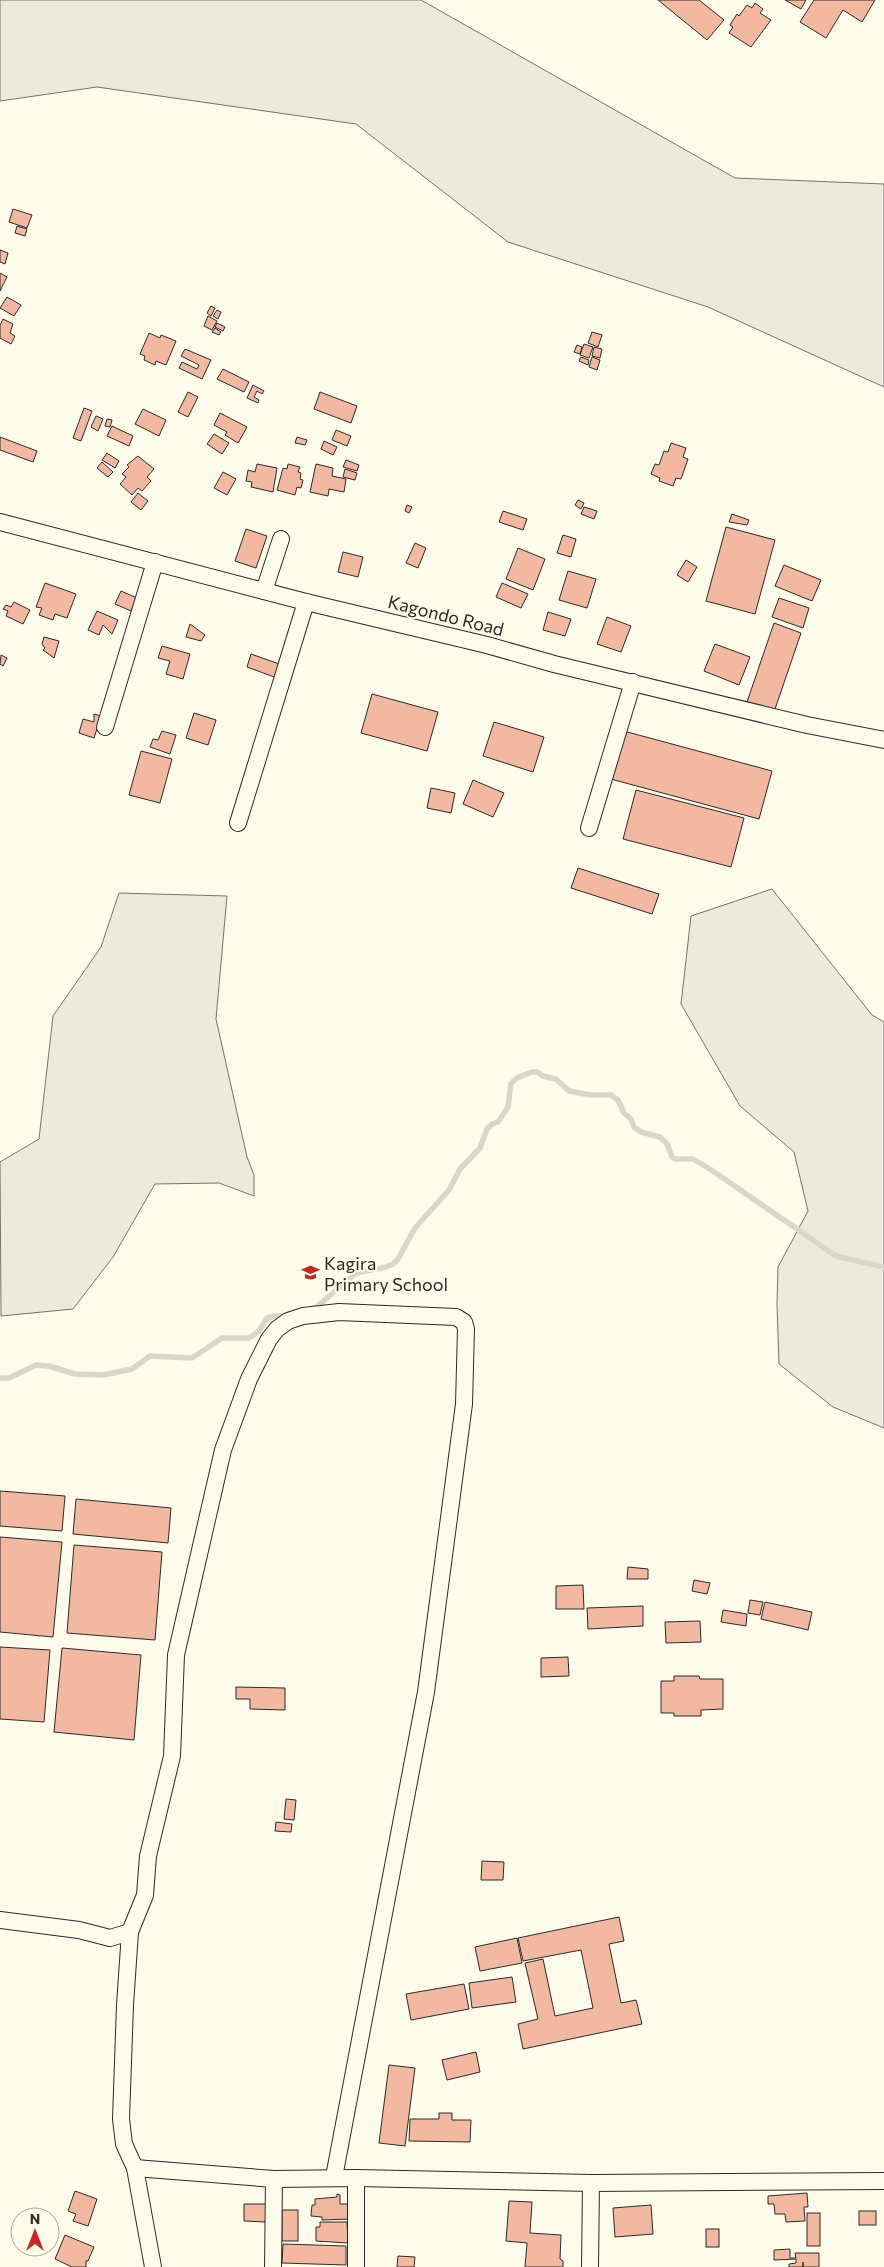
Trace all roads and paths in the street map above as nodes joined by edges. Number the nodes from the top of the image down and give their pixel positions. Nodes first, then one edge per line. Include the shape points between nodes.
1 (0, 522) edge
2 (281, 539) dead end
3 (155, 562) junction
4 (264, 591) junction
5 (306, 602) junction
6 (633, 682) junction
7 (104, 728) dead end
8 (884, 740) edge
9 (238, 824) dead end
10 (590, 828) dead end
11 (0, 1920) edge
12 (130, 1932) junction
13 (135, 2168) junction
14 (334, 2177) junction
15 (356, 2178) junction
16 (274, 2179) junction
17 (884, 2181) edge
18 (591, 2183) junction
19 (153, 2267) edge
20 (273, 2267) edge
21 (356, 2267) edge
22 (590, 2267) edge

1 - 3 street, Kagondo Road
2 - 4 street
3 - 4 street, Kagondo Road
3 - 7 street
4 - 5 street, Kagondo Road
5 - 6 street, Kagondo Road
5 - 9 street
6 - 8 street, Kagondo Road
6 - 10 street
11 - 12 street via 79,1930 110,1938
12 - 13 street via 120,2119 124,2144
12 - 14 street via 146,1895 148,1856 172,1756 176,1656 222,1450 249,1379 269,1339 288,1322 319,1314 456,1317 464,1322 466,1329 464,1404 426,1692
13 - 16 street
13 - 19 street
14 - 15 street
14 - 16 street
15 - 18 street
15 - 21 street
16 - 20 street
17 - 18 street
18 - 22 street

